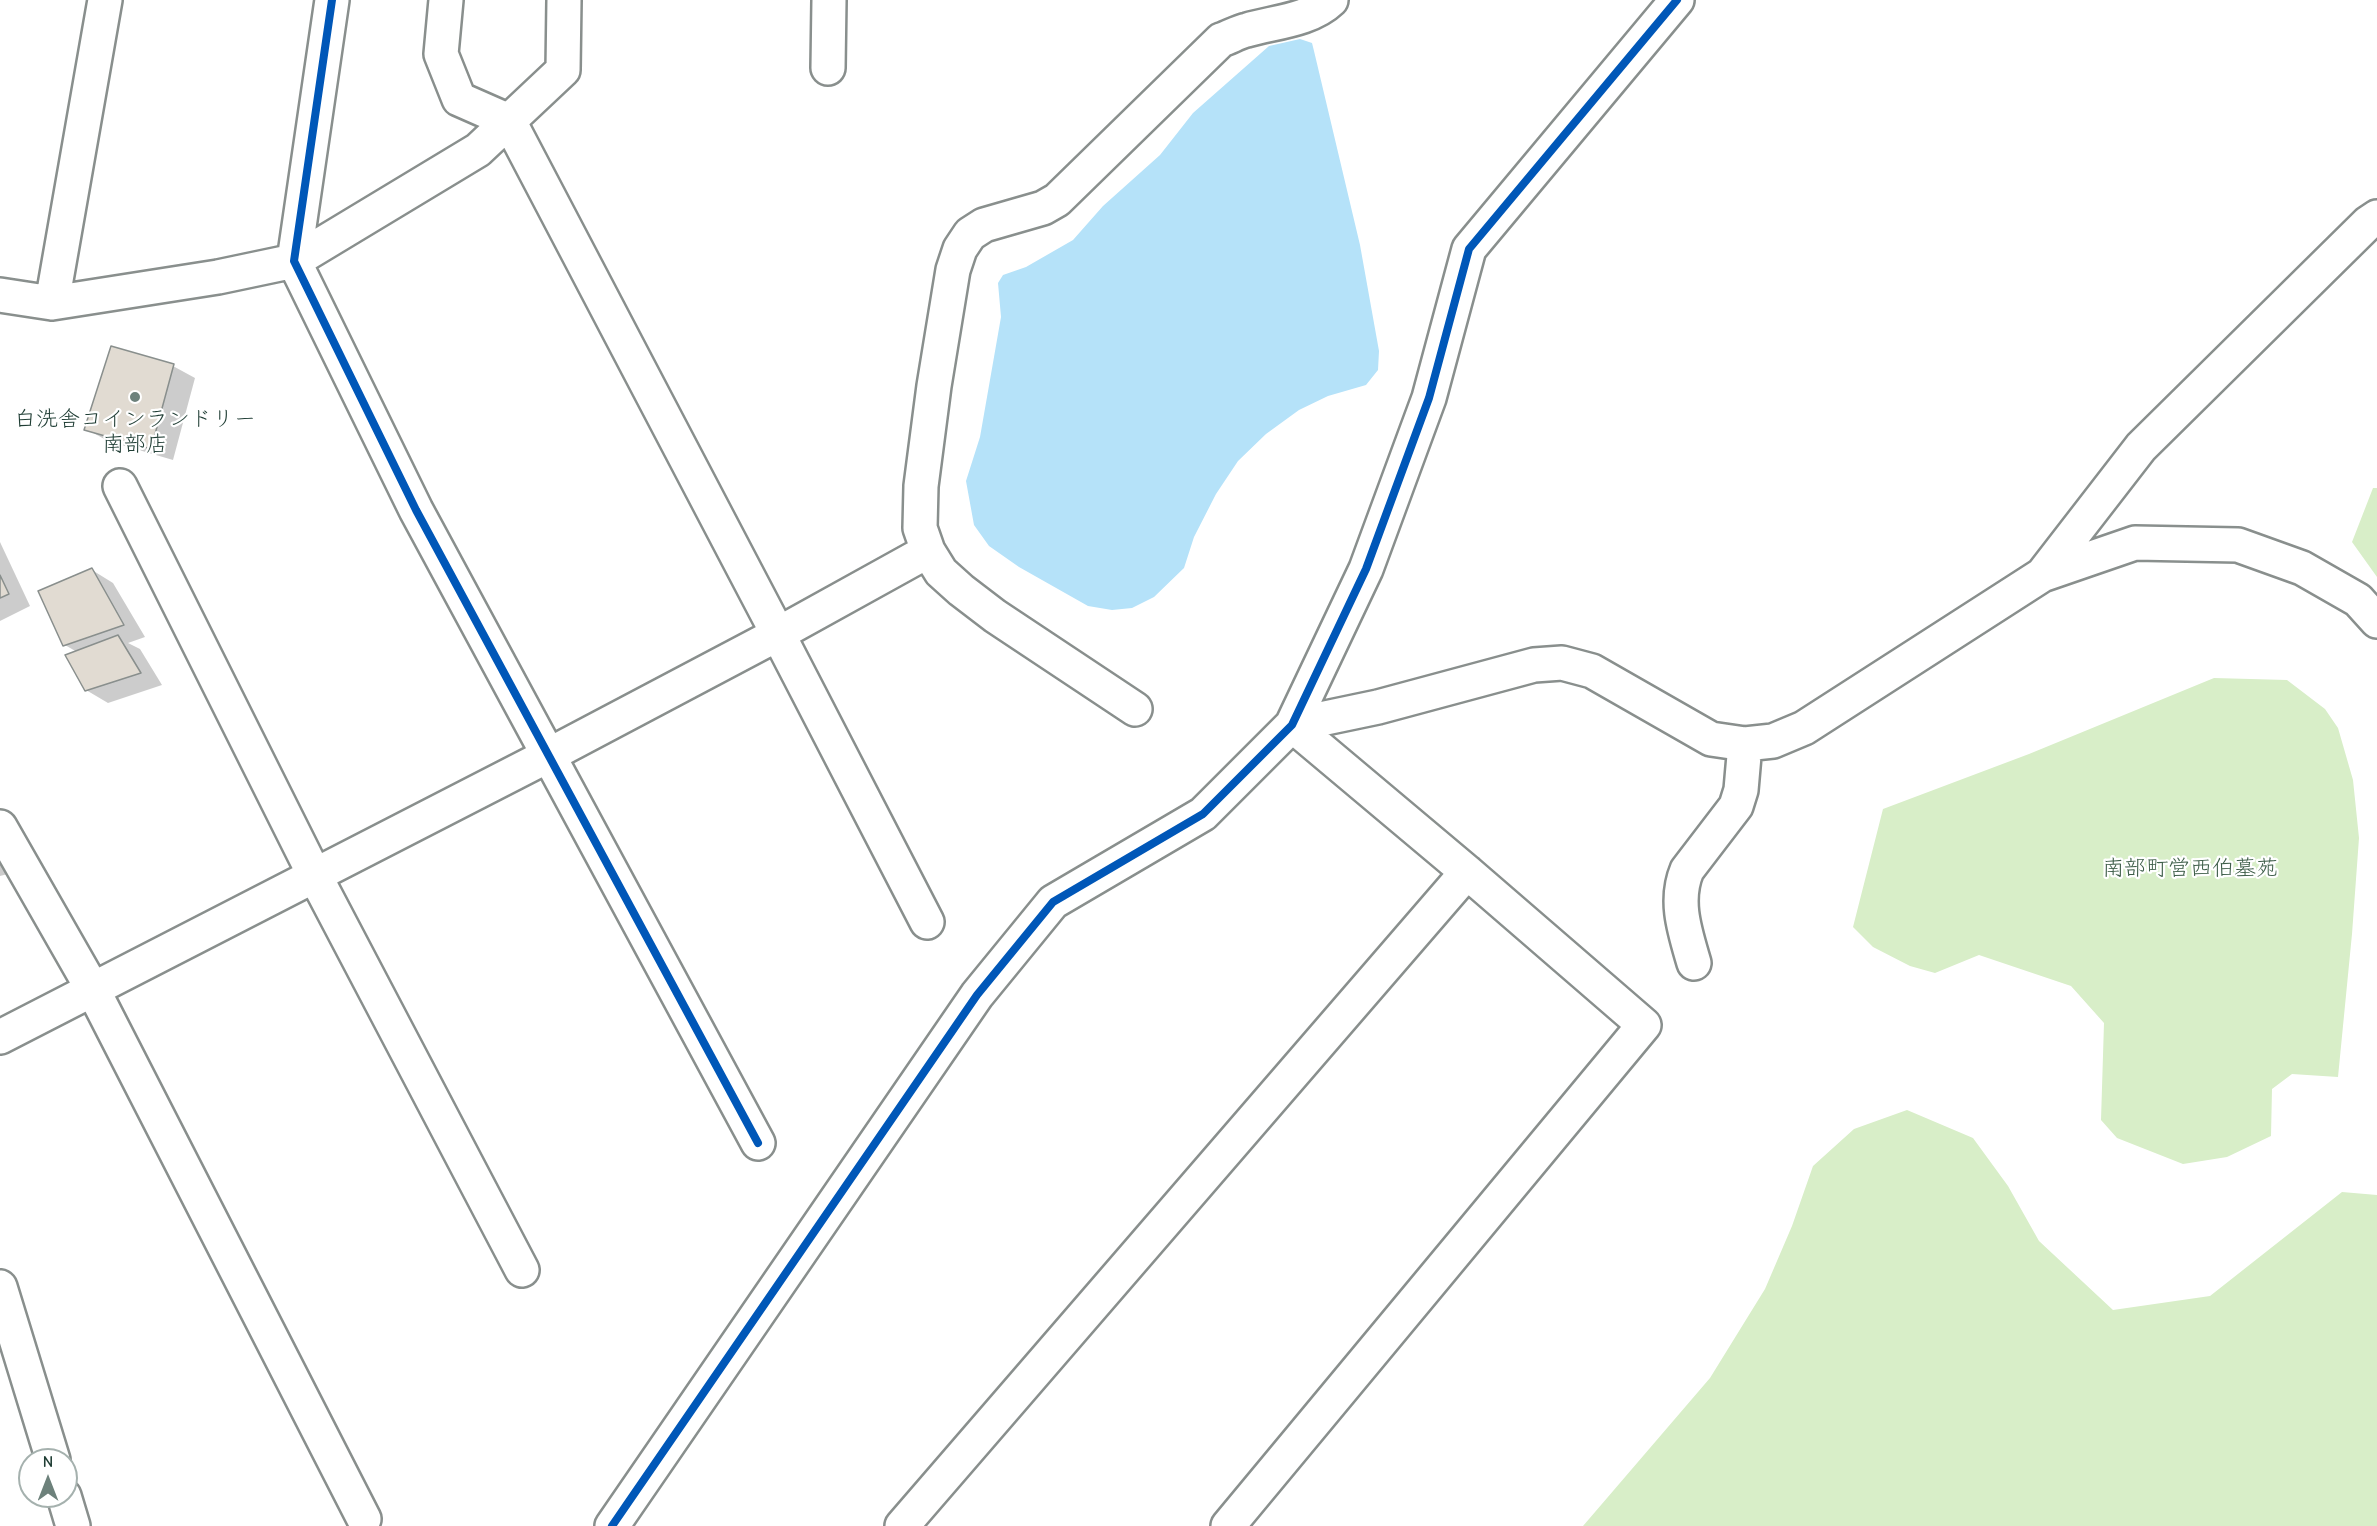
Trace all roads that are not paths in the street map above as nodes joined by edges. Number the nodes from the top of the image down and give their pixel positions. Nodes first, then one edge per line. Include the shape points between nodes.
1 (105, 0) edge
2 (332, 0) edge
3 (446, 0) edge
4 (564, 0) edge
5 (829, 0) edge
6 (1331, 0) edge
7 (1677, 0) edge
8 (828, 68) dead end
9 (509, 121) junction
10 (2377, 217) edge
11 (294, 261) junction
12 (0, 295) edge
13 (52, 303) junction
14 (120, 486) dead end
15 (928, 550) junction
16 (2042, 575) junction
17 (2377, 621) edge
18 (778, 634) junction
19 (1135, 709) dead end
20 (1292, 724) junction
21 (1745, 744) junction
22 (549, 755) junction
23 (0, 827) edge
24 (1467, 872) junction
25 (314, 874) junction
26 (927, 921) dead end
27 (1694, 963) dead end
28 (92, 988) junction
29 (0, 1037) edge
30 (758, 1143) dead end
31 (522, 1270) dead end
32 (0, 1287) edge
33 (49, 1448) edge
34 (68, 1508) edge
35 (364, 1519) dead end
36 (73, 1526) edge
37 (612, 1526) edge
38 (902, 1526) edge
39 (1228, 1526) edge

1 - 13 street
2 - 11 street
3 - 9 street via 441,54 459,99
4 - 9 street via 563,70
5 - 8 street
6 - 15 street via 1304,15 1221,40 1056,200 1043,208 984,225 970,234 953,270 934,386 921,486 920,528
7 - 20 street via 1469,249 1430,398 1366,569
9 - 11 street via 478,150
9 - 18 street
10 - 16 street via 2141,447
11 - 13 street
11 - 22 street via 416,510
12 - 13 street
14 - 25 street
15 - 18 street
15 - 19 street via 941,572 961,590
16 - 17 street via 2135,543 2238,545 2302,568 2358,600
16 - 21 street via 1804,728 1773,741
18 - 22 street
18 - 26 street
20 - 21 street via 1378,707 1534,665 1562,663 1592,671 1711,739
20 - 24 street
20 - 37 street via 1203,814 1053,902 977,995
21 - 27 street via 1736,806 1682,881 1682,915
22 - 25 street
22 - 30 street
23 - 28 street
24 - 38 street
24 - 39 street via 1644,1025
25 - 28 street
25 - 31 street
28 - 29 street
28 - 35 street
32 - 33 street
34 - 36 street

